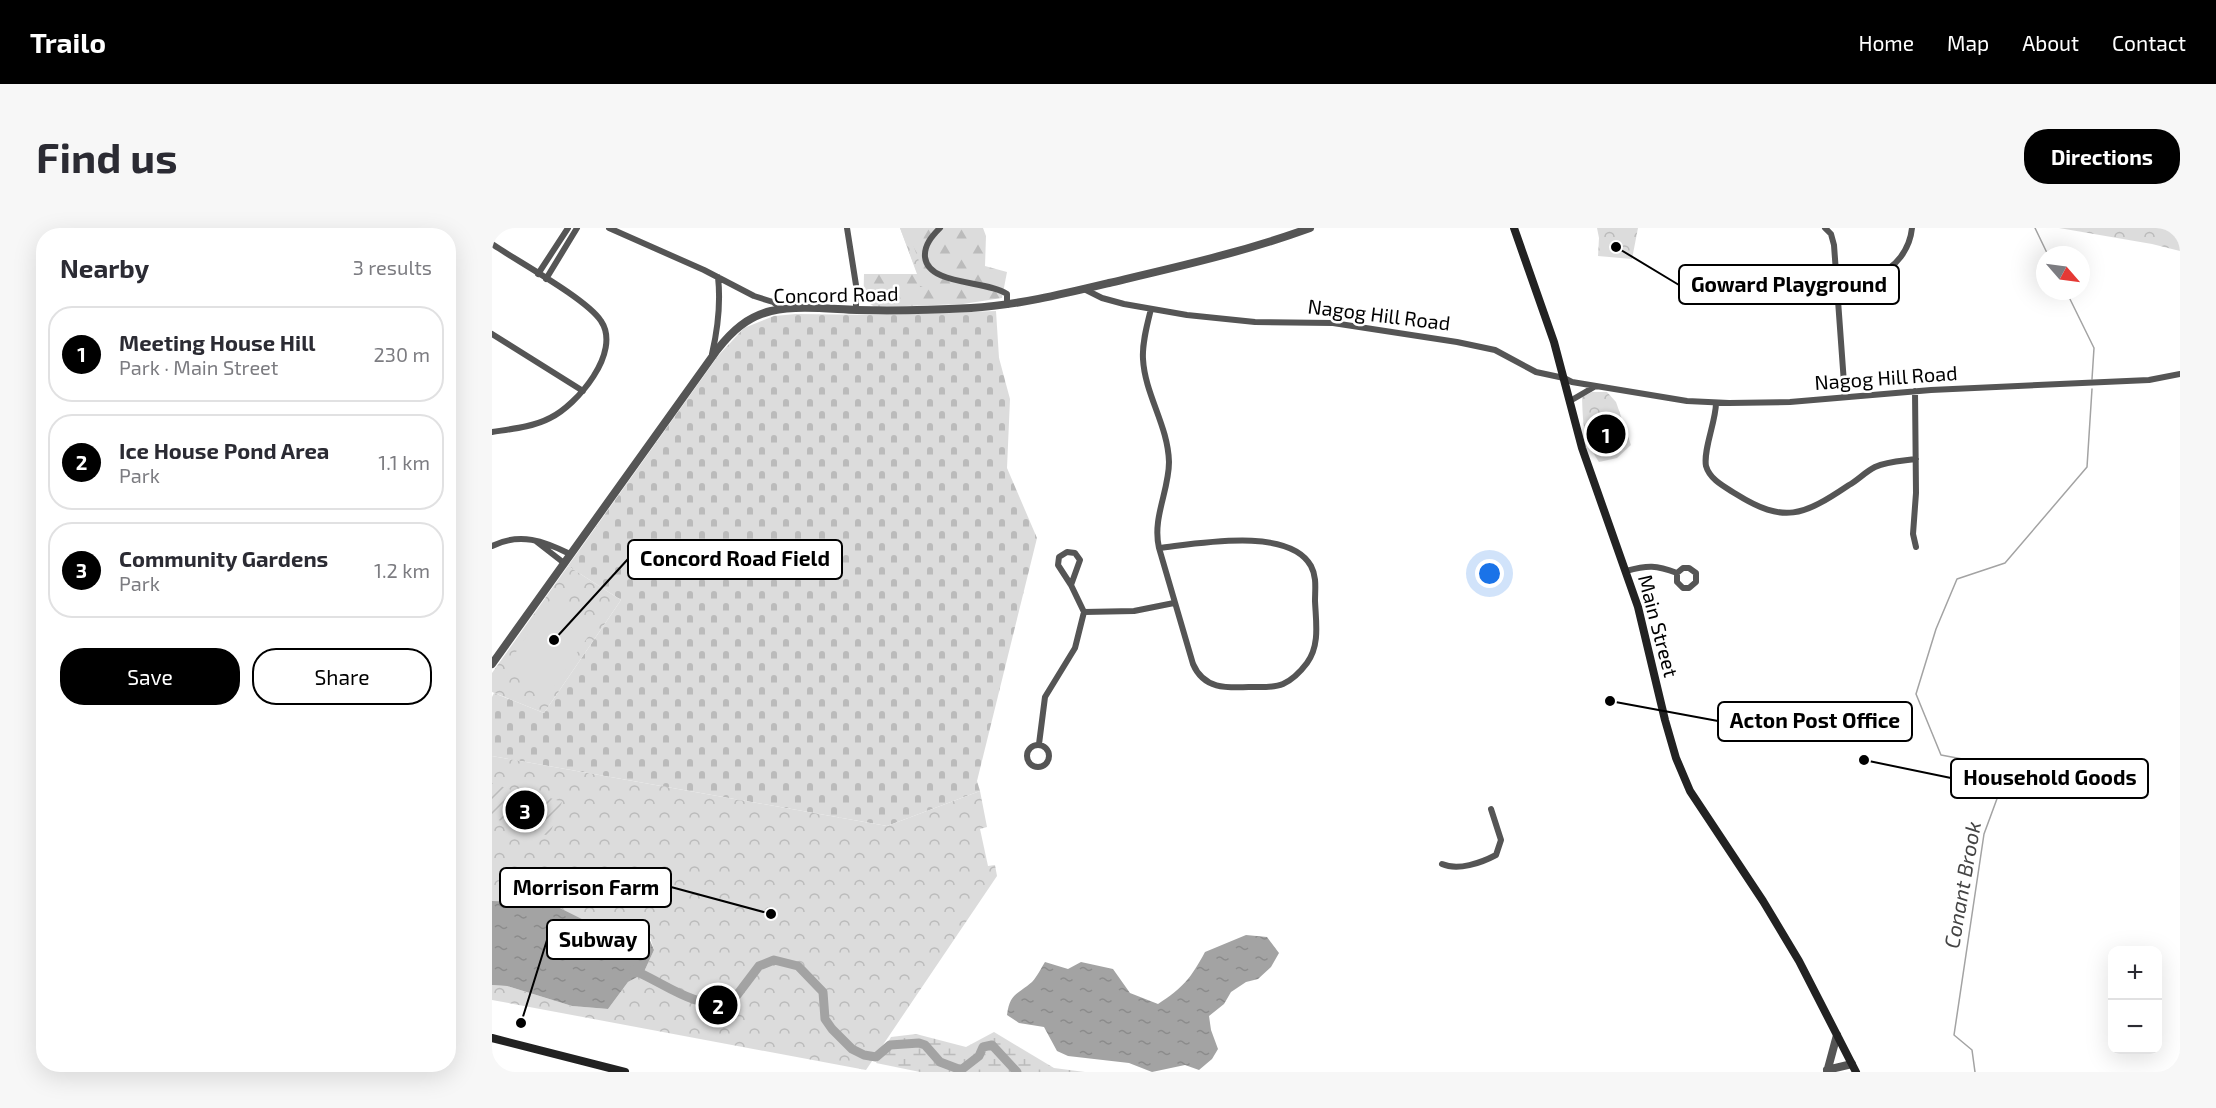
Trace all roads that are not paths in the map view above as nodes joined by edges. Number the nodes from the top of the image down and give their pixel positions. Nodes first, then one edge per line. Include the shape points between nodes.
1 (567, 228) edge
2 (577, 228) edge
3 (609, 228) edge
4 (847, 228) edge
5 (940, 228) edge
6 (1310, 228) edge
7 (1514, 228) edge
8 (1825, 228) edge
9 (1912, 228) edge
10 (492, 244) edge
11 (538, 274) junction
12 (1835, 274) junction
13 (718, 277) junction
14 (546, 279) junction
15 (1084, 290) junction
16 (1007, 305) junction
17 (782, 309) junction
18 (1151, 309) junction
19 (856, 310) junction
20 (492, 334) edge
21 (711, 359) junction
22 (2180, 374) edge
23 (1564, 378) junction
24 (1594, 387) junction
25 (583, 391) junction
26 (1915, 391) junction
27 (1845, 397) junction
28 (1570, 401) junction
29 (1716, 402) junction
30 (492, 432) edge
31 (1916, 459) junction
32 (531, 539) junction
33 (492, 546) edge
34 (1916, 547) dead end
35 (1159, 548) junction
36 (570, 554) junction
37 (564, 563) junction
38 (1626, 571) junction
39 (1677, 573) dead end
40 (1071, 585) junction
41 (1174, 603) junction
42 (1084, 612) junction
43 (492, 664) edge
44 (1039, 744) dead end
45 (1491, 809) dead end
46 (1442, 864) dead end
47 (1837, 1035) junction
48 (492, 1038) edge
49 (1854, 1068) edge
50 (1827, 1071) edge
51 (625, 1072) edge

1 - 11 street
2 - 14 street
3 - 13 street
4 - 19 street
5 - 16 street via 925,253 930,270 997,288 1007,294
6 - 15 street, Concord Road via 1175,269
7 - 23 main road, Main Street
8 - 12 street via 1831,234
9 - 12 street via 1909,245 1886,269 1876,274
10 - 11 street
11 - 14 street
12 - 27 street
13 - 17 street
13 - 21 street via 720,298
14 - 25 street via 603,322 607,340 602,358
15 - 16 street, Concord Road
15 - 18 street, Nagog Hill Road
16 - 19 street, Concord Road
17 - 19 street, Concord Road
17 - 21 street, Concord Road via 742,324
18 - 23 street, Nagog Hill Road via 1255,322 1333,323 1457,342 1496,350 1536,372
18 - 35 street via 1142,357 1169,463 1158,521
20 - 25 street
21 - 36 street, Concord Road
22 - 26 street, Nagog Hill Road via 2129,382
23 - 24 street, Nagog Hill Road
23 - 28 main road, Main Street
24 - 28 street
24 - 29 street, Nagog Hill Road
25 - 30 street via 572,403 540,423
26 - 27 street, Nagog Hill Road
26 - 31 street
27 - 29 street, Nagog Hill Road
28 - 38 main road, Main Street via 1582,448
29 - 31 street via 1706,455 1708,471 1719,483 1769,512 1800,511 1873,468
31 - 34 street
32 - 33 street
32 - 36 street
32 - 37 street
35 - 41 street
35 - 41 street via 1251,540 1275,543 1301,555 1315,580 1316,646 1298,674 1282,684 1221,688 1197,673
36 - 37 street, Concord Road
37 - 43 street, Concord Road
38 - 39 street via 1659,566
38 - 47 main road, Main Street via 1673,750 1690,791 1763,901
40 - 40 street via 1080,561 1070,552 1058,561
40 - 42 street
41 - 42 street via 1134,612
42 - 44 street via 1075,648 1046,698
45 - 46 street via 1501,840 1496,855 1458,868
47 - 49 main road, Main Street
47 - 50 street
48 - 51 main road
49 - 50 street

